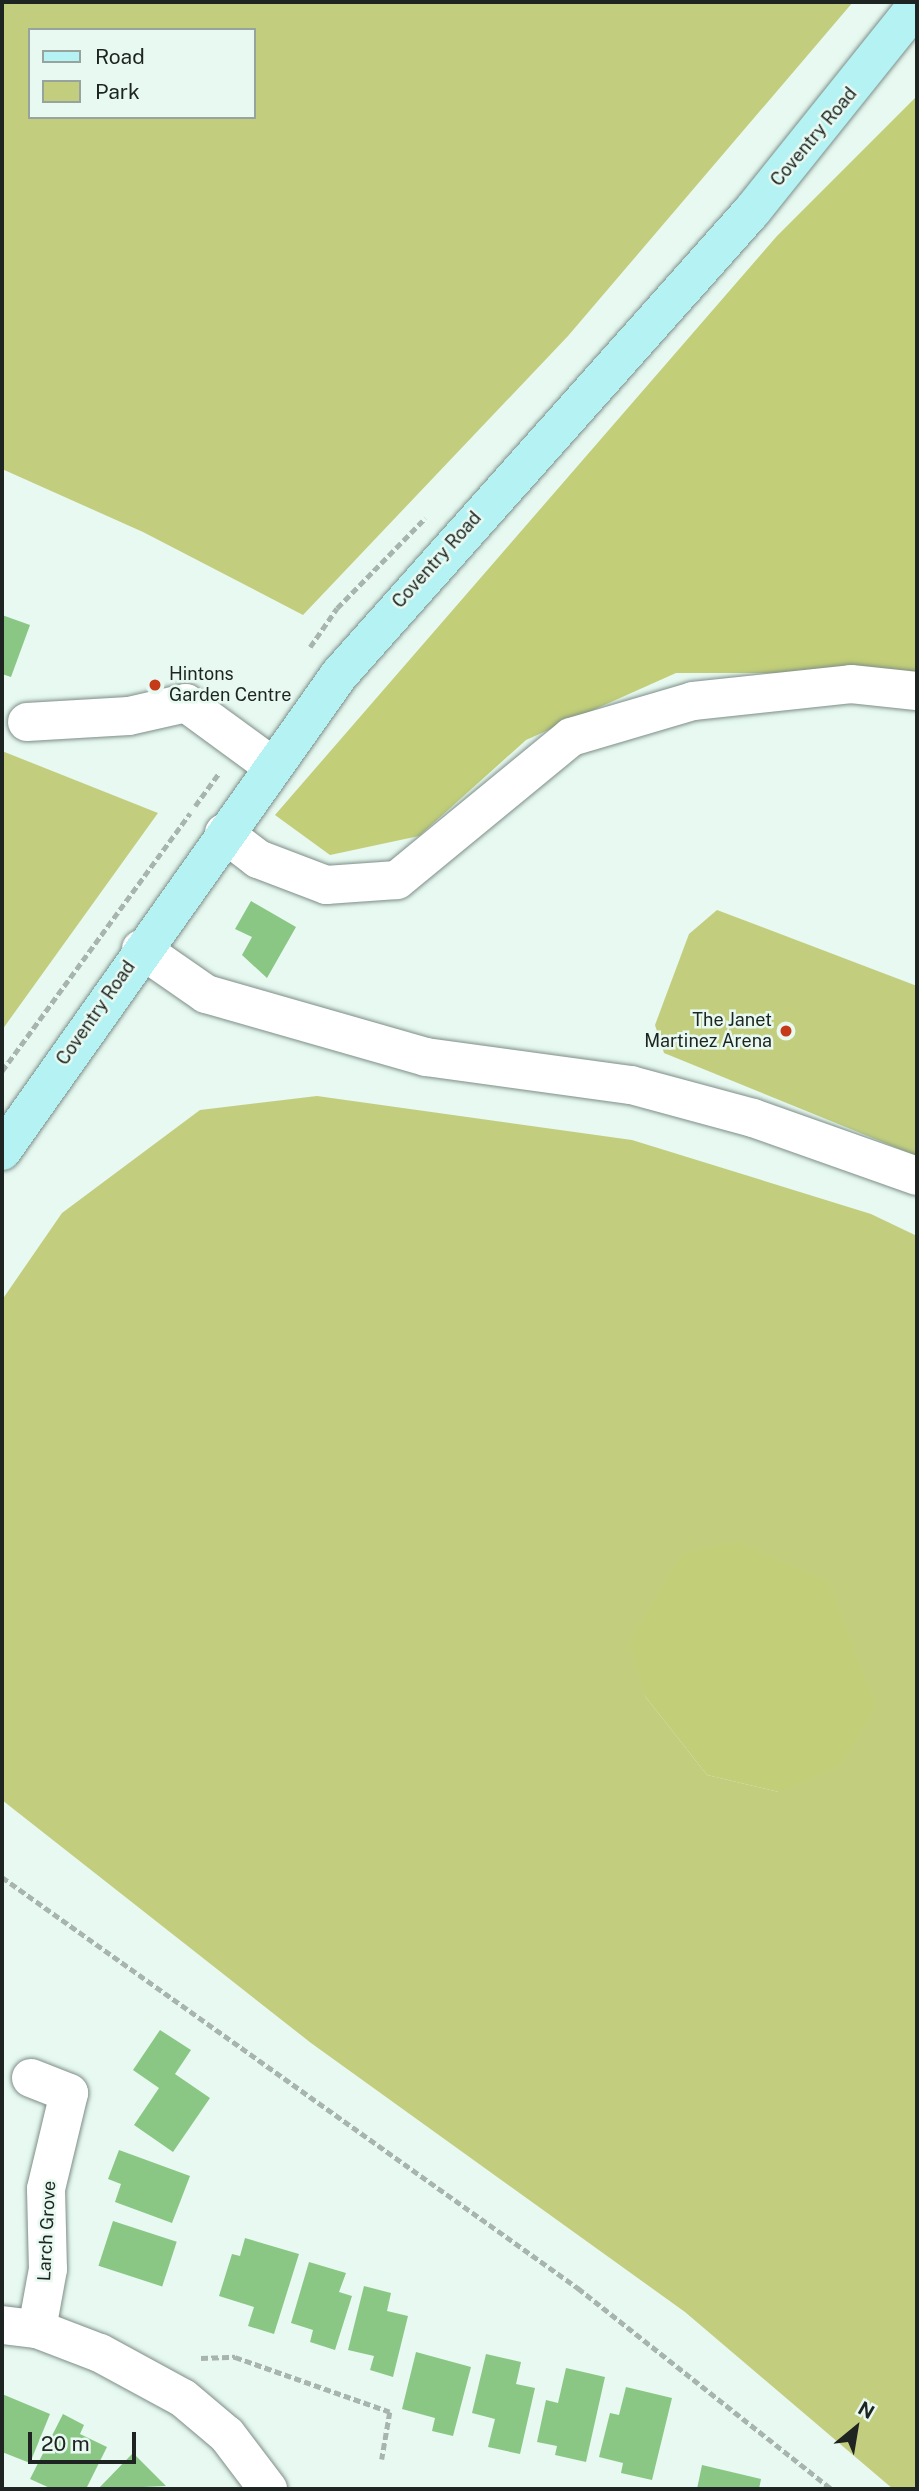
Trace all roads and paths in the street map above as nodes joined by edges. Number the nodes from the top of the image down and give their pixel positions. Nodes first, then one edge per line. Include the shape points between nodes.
1 (917, 5) edge
2 (917, 691) edge
3 (27, 722) dead end
4 (272, 766) junction
5 (224, 832) junction
6 (141, 948) junction
7 (2, 1151) edge
8 (917, 1177) edge
9 (2, 1877) edge
10 (31, 2078) dead end
11 (20, 2327) edge
12 (201, 2358) dead end
13 (382, 2459) dead end
14 (268, 2489) edge
15 (832, 2489) edge

1 - 4 main road, Coventry Road via 752,211 383,622
2 - 5 street via 851,684 693,701 571,737 397,880 326,885 258,859
3 - 4 street via 129,716 186,703
4 - 5 main road, Coventry Road
5 - 6 main road, Coventry Road
6 - 7 main road, Coventry Road
6 - 8 street via 206,994 426,1057 631,1085 753,1118
9 - 15 path via 578,2288
10 - 11 street, Larch Grove via 69,2093 46,2189 48,2269
11 - 14 street via 100,2353 183,2398 236,2444
12 - 13 path via 235,2357 390,2412

